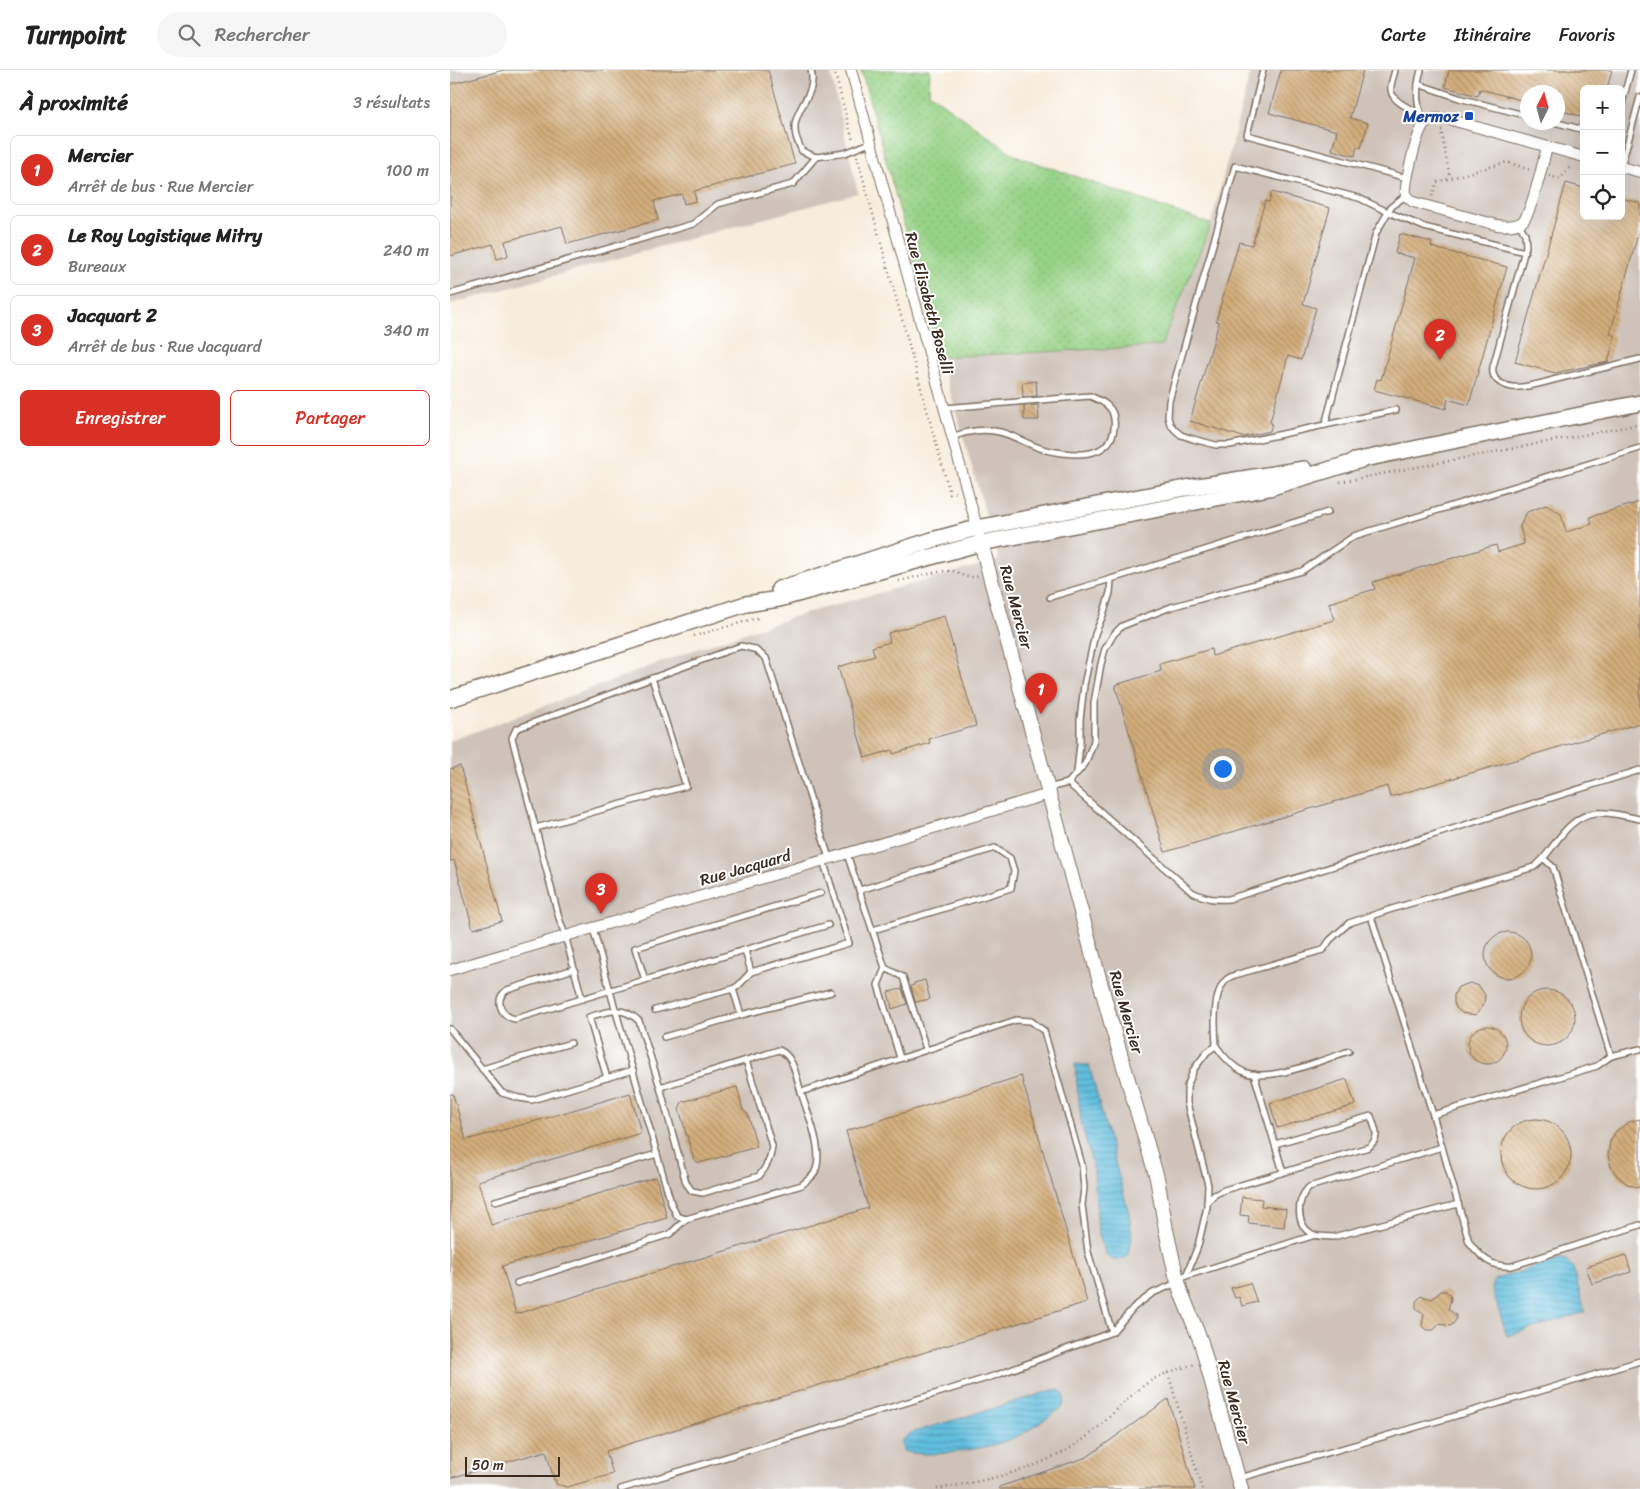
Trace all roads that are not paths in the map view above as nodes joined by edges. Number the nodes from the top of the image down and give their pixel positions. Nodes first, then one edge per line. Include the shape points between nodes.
1 (811, 70) edge
2 (851, 70) edge
3 (1264, 70) edge
4 (1395, 70) edge
5 (1421, 70) edge
6 (1631, 70) edge
7 (1418, 84) junction
8 (1625, 92) edge
9 (1640, 97) edge
10 (1420, 113) junction
11 (1520, 114) edge
12 (1425, 123) junction
13 (1565, 125) edge
14 (1580, 129) edge
15 (870, 143) junction
16 (1547, 147) junction
17 (1625, 152) edge
18 (1580, 156) edge
19 (816, 157) junction
20 (1625, 168) edge
21 (1640, 172) edge
22 (1408, 178) junction
23 (1406, 196) junction
24 (1388, 212) junction
25 (1518, 224) junction
26 (1525, 252) junction
27 (450, 294) edge
28 (1640, 359) edge
29 (1640, 403) edge
30 (943, 408) junction
31 (1396, 410) dead end
32 (1325, 425) junction
33 (951, 437) junction
34 (1640, 448) edge
35 (1364, 459) junction
36 (1328, 512) dead end
37 (977, 528) junction
38 (981, 543) junction
39 (1111, 579) junction
40 (1050, 597) dead end
41 (746, 604) junction
42 (652, 678) junction
43 (450, 699) edge
44 (1640, 770) edge
45 (1077, 773) junction
46 (1068, 783) junction
47 (1048, 791) junction
48 (1640, 819) edge
49 (536, 828) junction
50 (847, 853) junction
51 (826, 859) junction
52 (1544, 859) junction
53 (860, 890) junction
54 (821, 894) dead end
55 (1371, 916) junction
56 (828, 925) dead end
57 (593, 927) junction
58 (873, 930) junction
59 (565, 935) junction
60 (745, 950) junction
61 (885, 968) junction
62 (450, 970) edge
63 (574, 970) junction
64 (751, 972) junction
65 (645, 980) junction
66 (733, 989) junction
67 (610, 991) junction
68 (831, 992) dead end
69 (582, 999) junction
70 (615, 1010) junction
71 (655, 1010) dead end
72 (741, 1015) junction
73 (450, 1029) edge
74 (664, 1037) dead end
75 (571, 1043) dead end
76 (1216, 1046) junction
77 (1640, 1049) edge
78 (926, 1050) junction
79 (1349, 1052) dead end
80 (1611, 1056) junction
81 (900, 1058) junction
82 (746, 1060) junction
83 (482, 1069) junction
84 (633, 1070) junction
85 (1254, 1074) junction
86 (607, 1078) junction
87 (660, 1087) junction
88 (801, 1092) junction
89 (1433, 1115) junction
90 (1275, 1144) junction
91 (1442, 1147) junction
92 (657, 1154) junction
93 (1283, 1172) junction
94 (495, 1201) dead end
95 (1207, 1203) junction
96 (1458, 1204) junction
97 (686, 1219) junction
98 (1640, 1225) edge
99 (1315, 1235) junction
100 (1182, 1279) junction
101 (516, 1283) dead end
102 (1112, 1332) junction
103 (1640, 1361) edge
104 (1240, 1484) edge
105 (621, 1489) edge

1 - 19 lane via 812,87 795,124 796,138 802,151
2 - 15 street, Rue Elisabeth Boselli
3 - 22 lane via 1247,136
4 - 10 lane via 1390,89 1392,94
5 - 7 lane
6 - 8 lane
7 - 10 lane
7 - 11 lane
9 - 17 lane
10 - 12 lane
12 - 16 street via 1440,118 1454,120
12 - 22 street via 1419,133
13 - 14 lane
15 - 19 lane via 845,153
15 - 30 street, Rue Elisabeth Boselli
16 - 18 street
16 - 25 street via 1528,214
19 - 27 lane via 793,184 718,204 693,224
20 - 21 street
22 - 23 street
23 - 24 lane
23 - 25 street via 1429,207 1504,226
24 - 26 lane via 1424,226
24 - 32 lane via 1376,233
24 - 32 lane via 1359,198 1235,166 1169,401 1170,424 1181,435 1223,446
25 - 26 lane via 1526,240
26 - 28 lane via 1492,372 1498,381 1517,387
29 - 35 main road
30 - 33 street, Rue Elisabeth Boselli
30 - 33 lane via 1090,396 1102,401 1112,410 1114,417 1110,440 1105,447 1093,453 1046,450 1000,432 985,430 966,431
31 - 32 lane
33 - 37 street, Rue Elisabeth Boselli
34 - 45 lane via 1354,536 1302,571 1171,607 1122,626 1105,650 1094,703 1094,741 1085,764
35 - 37 main road via 1186,488
35 - 38 main road via 1269,488
36 - 39 lane
37 - 38 street, Rue Elisabeth Boselli
37 - 41 main road via 820,575
38 - 41 main road via 779,599
38 - 47 street, Rue Mercier
39 - 40 lane
39 - 45 lane via 1084,685
41 - 43 main road
42 - 49 lane via 516,729 512,738
42 - 49 lane via 686,786
42 - 51 lane via 741,646 754,649 766,658
44 - 46 lane via 1229,899 1214,900 1192,892
45 - 46 lane
46 - 47 lane
47 - 50 street, Rue Jacquard
47 - 100 street, Rue Mercier via 1157,1178 1166,1230
48 - 52 lane via 1611,813 1583,816 1572,822
49 - 59 lane
50 - 51 street, Rue Jacquard
50 - 53 lane
51 - 57 street, Rue Jacquard
51 - 64 lane via 849,942
52 - 55 lane via 1534,867
52 - 80 lane via 1553,867
53 - 58 lane
53 - 58 lane via 995,848 1010,858 1014,871 1011,888
54 - 65 lane via 636,948
55 - 76 lane via 1350,924 1323,950 1225,980 1216,1003
55 - 89 lane
56 - 60 lane
57 - 59 street, Rue Jacquard
57 - 67 lane
58 - 61 lane
59 - 62 street, Rue Jacquard
59 - 63 lane
60 - 64 lane
60 - 65 lane
61 - 78 lane via 903,977
61 - 81 lane via 878,985
63 - 69 lane
63 - 69 lane via 507,990 501,996 501,1009 515,1019
64 - 66 lane
65 - 67 lane
66 - 71 lane
66 - 72 lane
67 - 69 lane
67 - 70 lane
68 - 72 lane
70 - 84 lane
70 - 86 lane via 589,1017
70 - 87 lane via 639,1021
72 - 74 lane
73 - 83 lane
75 - 83 lane
76 - 85 lane via 1225,1059 1244,1072
76 - 95 lane via 1206,1052 1194,1068 1187,1087 1187,1103 1208,1186
77 - 80 lane
78 - 81 lane
78 - 102 lane via 1016,1020 1031,1021 1044,1032 1082,1165 1082,1205 1088,1252
79 - 85 lane via 1278,1074
80 - 89 lane via 1597,1066
81 - 88 lane
82 - 87 lane
82 - 87 lane via 772,1146 765,1170 750,1179 703,1193 692,1191 686,1183
82 - 88 lane via 779,1050 786,1052
83 - 86 lane via 502,1093 532,1100
84 - 86 lane
84 - 92 lane
85 - 90 lane
88 - 97 lane via 817,1145 814,1175 802,1185
89 - 91 lane
90 - 93 lane
90 - 93 lane via 1371,1116 1377,1136 1368,1147
91 - 96 lane
91 - 99 lane via 1309,1187 1302,1194 1300,1213 1304,1228
92 - 94 lane
92 - 97 lane via 677,1216
93 - 95 lane via 1224,1190
95 - 100 lane via 1198,1246
96 - 98 lane via 1469,1242 1487,1261 1505,1266
96 - 99 lane via 1333,1237
97 - 101 lane via 670,1234
99 - 100 lane
100 - 102 lane via 1153,1293 1134,1307
100 - 104 street, Rue Mercier
102 - 105 lane via 997,1375
103 - 104 lane

